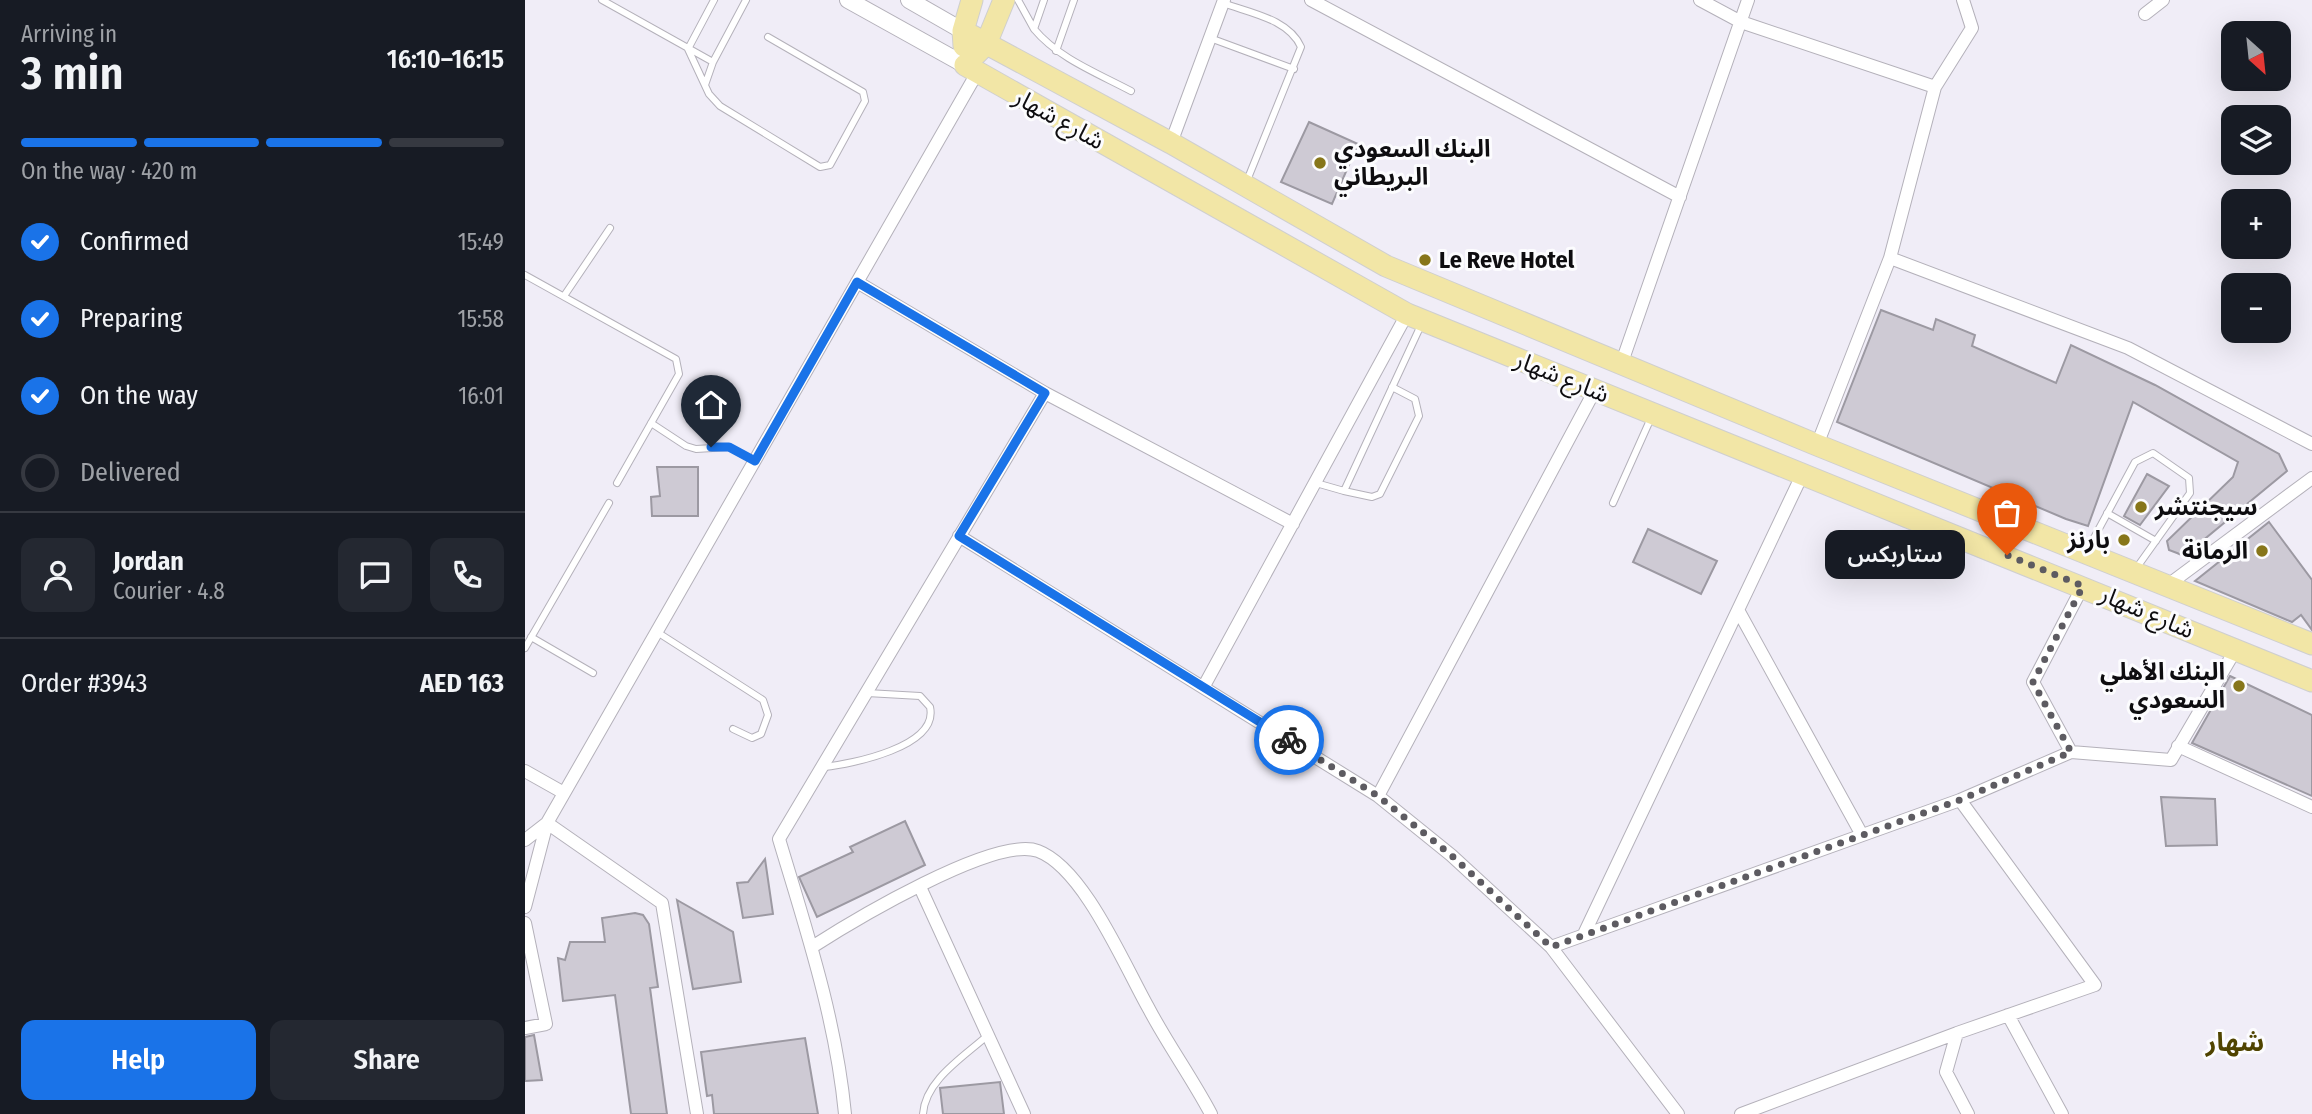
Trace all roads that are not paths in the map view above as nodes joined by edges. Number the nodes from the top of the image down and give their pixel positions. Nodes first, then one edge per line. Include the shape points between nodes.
1 (602, 0) edge
2 (714, 0) edge
3 (746, 0) edge
4 (848, 0) edge
5 (909, 0) edge
6 (972, 0) edge
7 (1004, 0) edge
8 (1018, 0) edge
9 (1044, 0) edge
10 (1074, 0) edge
11 (1311, 0) edge
12 (1700, 0) edge
13 (1748, 0) edge
14 (1963, 0) edge
15 (2163, 0) edge
16 (1224, 1) edge
17 (2145, 14) dead end
18 (1741, 22) junction
19 (1034, 29) junction
20 (963, 31) junction
21 (768, 37) dead end
22 (1210, 38) junction
23 (986, 44) junction
24 (688, 49) junction
25 (1056, 51) junction
26 (713, 62) junction
27 (971, 69) junction
28 (1294, 69) junction
29 (705, 85) junction
30 (1935, 87) junction
31 (1131, 91) dead end
32 (1171, 143) junction
33 (1245, 185) junction
34 (1680, 197) junction
35 (611, 228) dead end
36 (1890, 258) junction
37 (525, 275) edge
38 (857, 282) junction
39 (564, 296) junction
40 (1415, 318) junction
41 (1622, 362) junction
42 (1392, 387) junction
43 (1595, 390) junction
44 (1045, 393) junction
45 (1654, 413) junction
46 (651, 423) junction
47 (2312, 444) edge
48 (1817, 445) junction
49 (755, 461) junction
50 (1803, 474) junction
51 (2312, 478) edge
52 (617, 483) dead end
53 (1316, 483) junction
54 (1344, 491) junction
55 (608, 503) dead end
56 (1613, 503) dead end
57 (2107, 513) junction
58 (1293, 524) junction
59 (959, 536) junction
60 (2156, 541) junction
61 (2086, 552) junction
62 (2134, 572) junction
63 (2168, 585) junction
64 (2083, 586) junction
65 (1738, 610) junction
66 (657, 632) junction
67 (531, 637) junction
68 (2312, 644) edge
69 (525, 648) edge
70 (2235, 649) junction
71 (593, 673) dead end
72 (2312, 681) edge
73 (1204, 686) junction
74 (866, 693) junction
75 (733, 729) dead end
76 (2178, 746) junction
77 (2071, 752) junction
78 (822, 768) junction
79 (525, 771) edge
80 (565, 793) junction
81 (1378, 796) junction
82 (1960, 800) junction
83 (2312, 807) edge
84 (547, 823) junction
85 (1862, 835) junction
86 (525, 840) edge
87 (919, 887) junction
88 (525, 906) edge
89 (525, 923) edge
90 (1584, 934) junction
91 (812, 947) junction
92 (1551, 947) junction
93 (2008, 1015) junction
94 (525, 1028) edge
95 (1957, 1033) junction
96 (988, 1035) junction
97 (1744, 1113) edge
98 (697, 1114) edge
99 (845, 1114) edge
100 (923, 1114) edge
101 (1024, 1114) edge
102 (1211, 1114) edge
103 (1678, 1114) edge
104 (1968, 1114) edge
105 (2062, 1114) edge

1 - 24 lane
2 - 24 lane
3 - 26 lane
4 - 27 street, شارع شهار
5 - 20 street, شارع شهار
6 - 20 main road
7 - 23 main road
8 - 19 lane
9 - 19 lane
10 - 25 lane
11 - 34 street
12 - 18 street
13 - 18 street
14 - 30 street via 1972,28
15 - 17 street
16 - 22 street
16 - 28 lane via 1281,24 1297,38 1301,47
18 - 30 street
18 - 34 street
19 - 25 lane
20 - 23 main road, شارع شهار
20 - 27 main road
21 - 29 lane via 863,92 865,101 830,165 820,167 720,106
22 - 28 lane
22 - 32 street
23 - 27 main road
23 - 32 main road, شارع شهار
24 - 26 lane
24 - 29 lane
25 - 31 lane
26 - 29 lane
27 - 38 street
27 - 40 main road, شارع شهار
28 - 33 lane
30 - 36 street
32 - 33 main road, شارع شهار
33 - 41 main road, شارع شهار via 1386,266
34 - 41 street
35 - 39 lane
36 - 47 street via 2128,348
36 - 48 street
37 - 39 lane
38 - 44 street
38 - 49 street
39 - 46 lane via 676,359 678,374
40 - 42 lane
40 - 43 main road, شارع شهار
40 - 53 street
41 - 48 main road, شارع شهار
42 - 54 lane
42 - 54 lane via 1415,399 1419,416 1380,494 1372,498
43 - 45 main road, شارع شهار
43 - 81 street
44 - 58 street
44 - 59 street
45 - 50 main road, شارع شهار
45 - 56 lane
46 - 49 lane via 686,446 729,447
46 - 52 lane
48 - 61 main road, شارع شهار
49 - 66 street
50 - 64 main road, شارع شهار
50 - 65 street
51 - 63 street
53 - 54 lane
53 - 58 street
55 - 67 lane
57 - 60 lane
57 - 60 lane via 2136,462 2153,453 2189,478 2192,485
57 - 61 lane
58 - 73 street
59 - 73 street
59 - 74 street
60 - 62 lane
61 - 62 main road, شارع شهار
62 - 63 main road, شارع شهار
63 - 68 main road, شارع شهار
64 - 70 main road, شارع شهار
64 - 77 street via 2033,682
65 - 85 street
65 - 90 street
66 - 75 lane via 763,700 768,715 761,734 752,738
66 - 80 street
67 - 69 lane
67 - 71 lane
70 - 72 main road, شارع شهار
70 - 76 street
73 - 81 street
74 - 78 street
74 - 78 lane via 921,696 930,707 930,721 923,731 884,754
76 - 77 street via 2171,760
76 - 83 street
77 - 82 street
78 - 91 street via 779,839
79 - 80 street
80 - 84 street
81 - 92 street via 1451,855
82 - 85 street
82 - 93 street via 2095,985
84 - 86 street
84 - 88 street
84 - 98 street via 662,903
85 - 90 street
87 - 91 street via 872,908
87 - 96 street
87 - 102 street via 984,858 1014,851 1037,850 1060,865 1092,904
89 - 94 street via 545,1024
90 - 92 street
91 - 99 street via 840,1059
92 - 103 street
93 - 95 street
93 - 105 street
95 - 97 street
95 - 104 street via 1947,1072
96 - 100 lane via 929,1091
96 - 101 street

